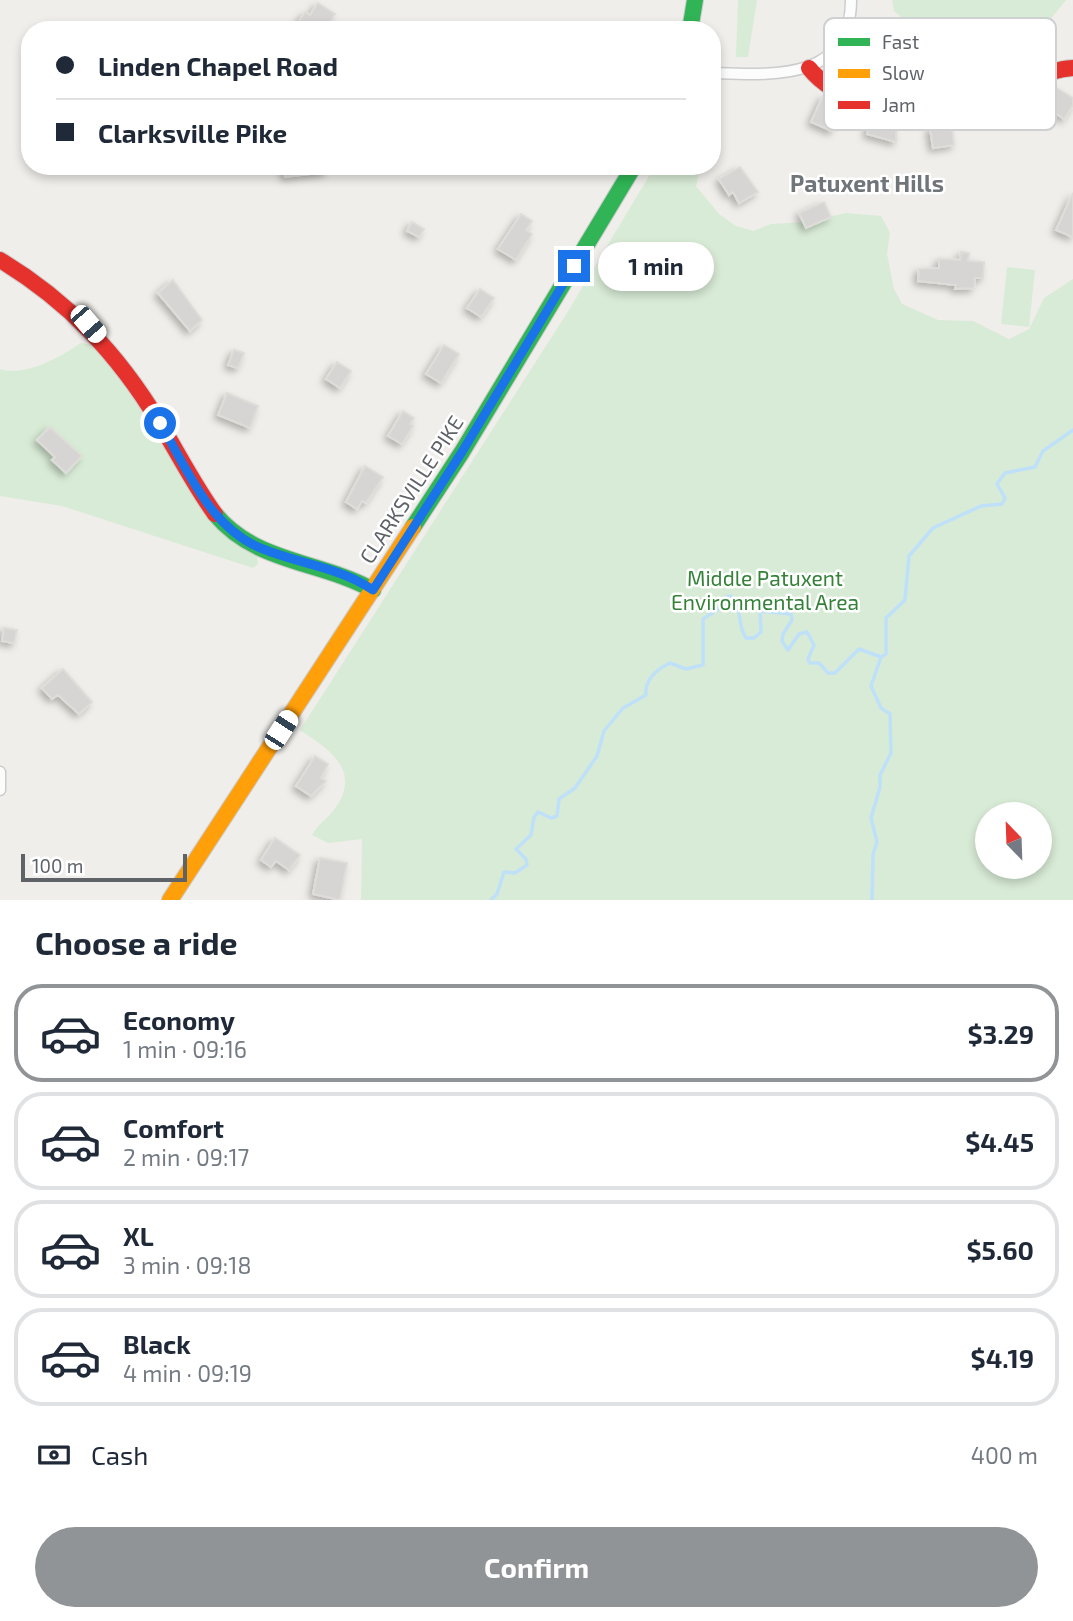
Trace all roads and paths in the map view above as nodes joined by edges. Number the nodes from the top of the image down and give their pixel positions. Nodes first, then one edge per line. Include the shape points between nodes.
1 (695, 0) edge
2 (692, 21) edge
3 (824, 57) edge
4 (809, 68) junction
5 (721, 73) edge
6 (824, 85) edge
7 (629, 175) edge
8 (0, 260) edge
9 (373, 590) junction
10 (0, 772) edge
11 (0, 790) edge
12 (170, 900) edge

1 - 2 main road
3 - 4 street
4 - 5 street via 771,75
4 - 6 main road
7 - 9 main road, CLARKSVILLE PIKE
8 - 9 main road via 63,301 114,353 231,532 261,549 342,572
9 - 12 main road, CLARKSVILLE PIKE
10 - 11 street

